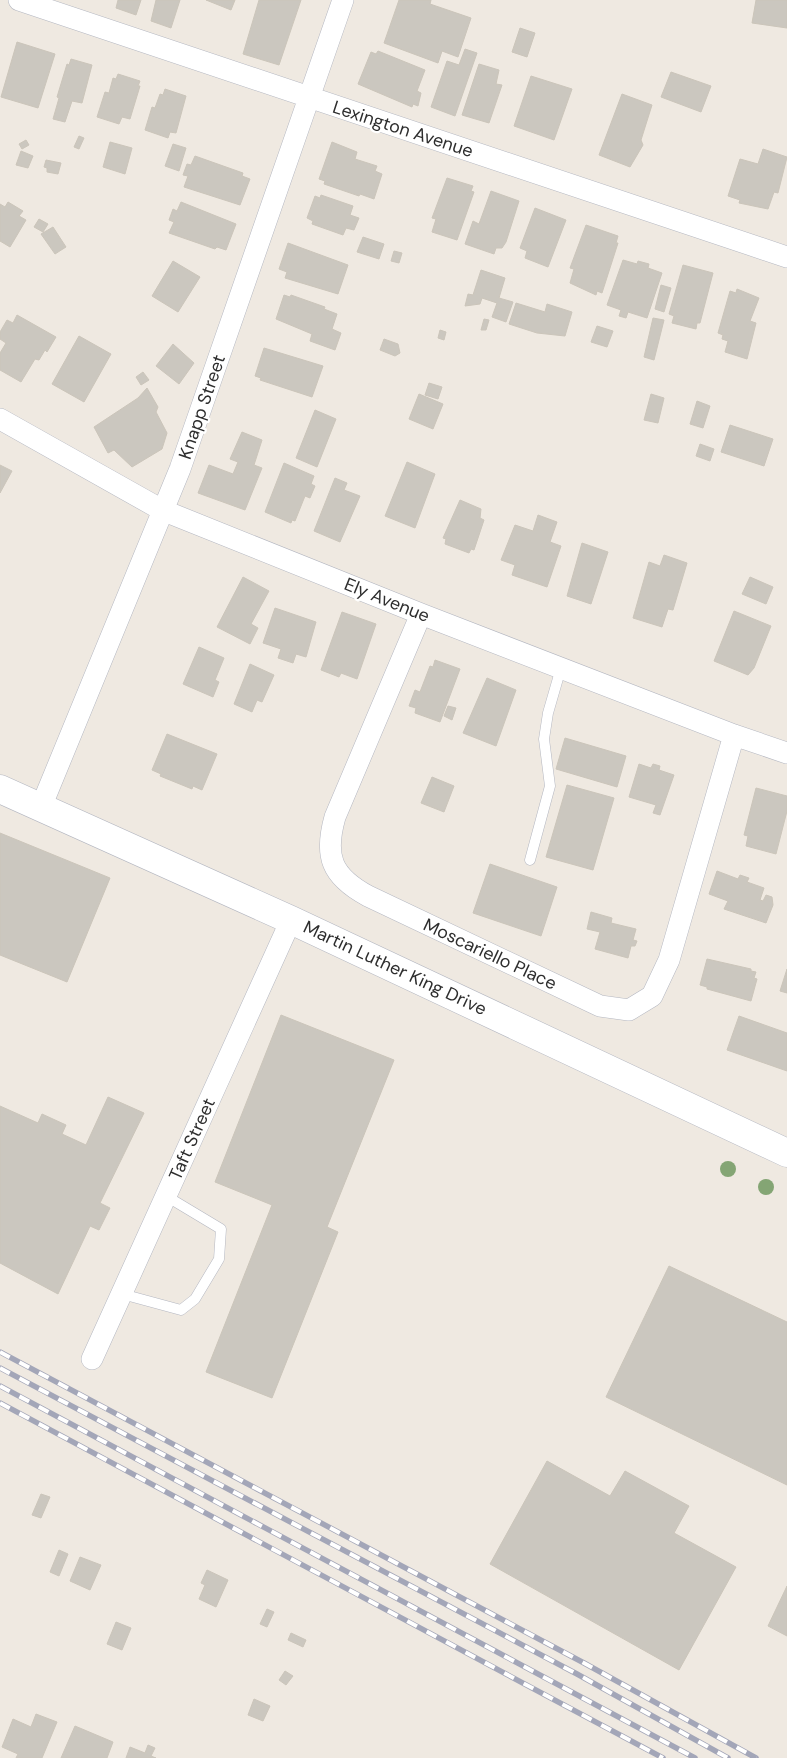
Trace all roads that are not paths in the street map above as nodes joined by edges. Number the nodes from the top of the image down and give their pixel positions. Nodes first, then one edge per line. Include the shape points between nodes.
1 (19, 0) edge
2 (342, 0) edge
3 (310, 98) junction
4 (787, 257) edge
5 (0, 419) edge
6 (162, 510) junction
7 (421, 614) junction
8 (561, 668) junction
9 (734, 735) junction
10 (787, 752) edge
11 (0, 789) edge
12 (41, 807) junction
13 (530, 860) dead end
14 (291, 920) junction
15 (787, 1153) edge
16 (166, 1196) junction
17 (122, 1294) junction
18 (92, 1359) dead end

1 - 3 street, Lexington Avenue
2 - 3 street, Knapp Street
3 - 4 street, Lexington Avenue
3 - 6 street, Knapp Street via 180,469
5 - 6 street, Ely Avenue
6 - 7 street, Ely Avenue
6 - 12 street, Knapp Street
7 - 8 street, Ely Avenue
7 - 9 street, Moscariello Place via 335,816 330,834 332,864 351,887 600,1006 629,1010 652,996 669,960
8 - 9 street, Ely Avenue
8 - 13 lane via 544,739 550,786
9 - 10 street, Ely Avenue
11 - 12 main road, Martin Luther King Drive
12 - 14 main road, Martin Luther King Drive
14 - 15 main road, Martin Luther King Drive
14 - 16 street, Taft Street
16 - 17 street, Taft Street
16 - 17 lane via 221,1229 218,1259 195,1299 181,1310
17 - 18 street, Taft Street

